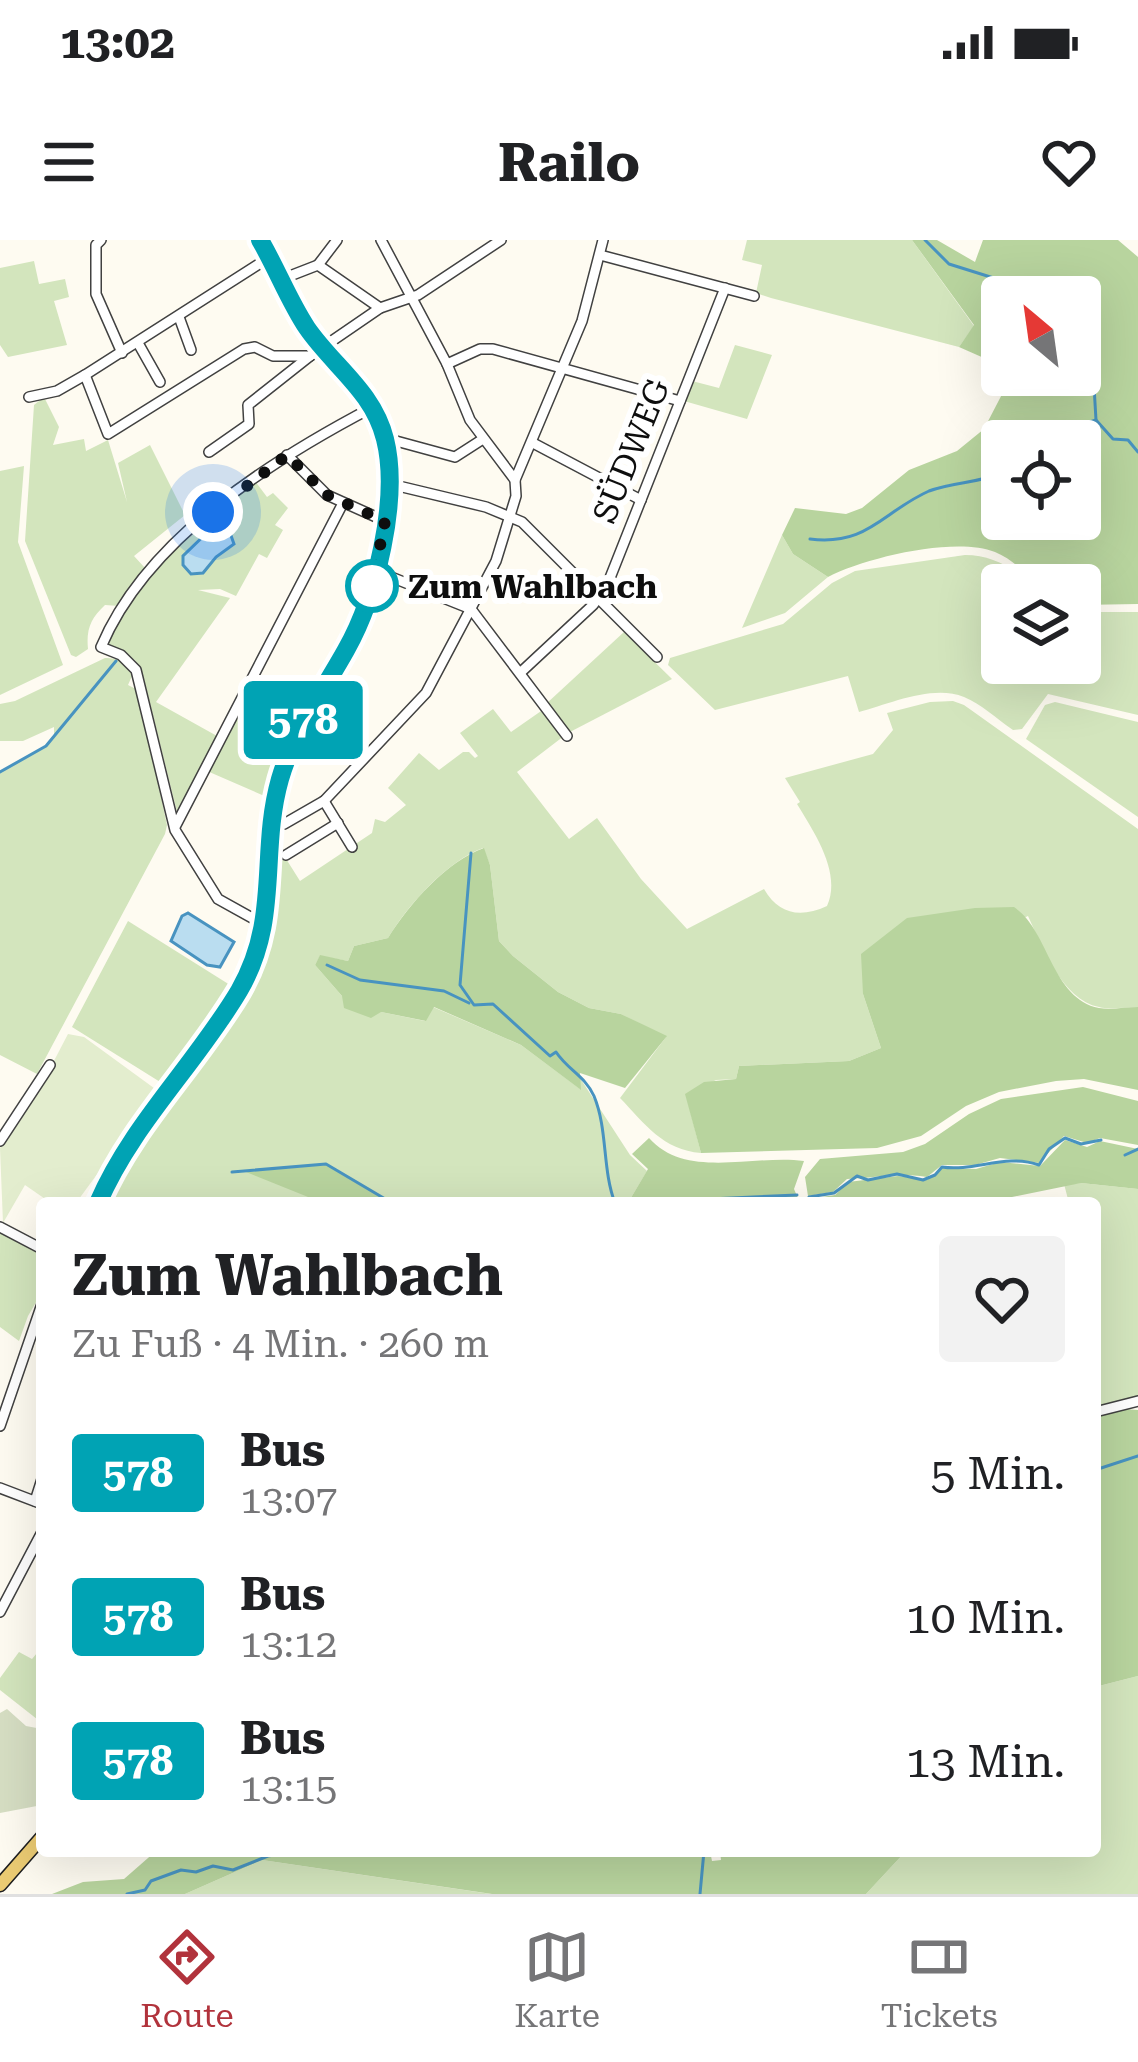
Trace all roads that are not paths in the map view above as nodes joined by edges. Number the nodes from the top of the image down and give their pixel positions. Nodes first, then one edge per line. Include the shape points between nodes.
1 (101, 240) edge
2 (260, 240) edge
3 (337, 240) edge
4 (381, 240) edge
5 (502, 240) edge
6 (603, 240) edge
7 (480, 245) edge
8 (600, 255) junction
9 (270, 257) junction
10 (318, 265) junction
11 (283, 279) junction
12 (725, 288) junction
13 (754, 296) dead end
14 (411, 298) junction
15 (380, 308) junction
16 (179, 317) junction
17 (138, 344) junction
18 (191, 350) dead end
19 (317, 352) junction
20 (122, 353) junction
21 (447, 364) junction
22 (563, 368) junction
23 (85, 375) junction
24 (160, 382) dead end
25 (29, 398) dead end
26 (680, 401) junction
27 (373, 407) junction
28 (385, 438) junction
29 (483, 439) junction
30 (533, 443) junction
31 (209, 452) dead end
32 (287, 455) junction
33 (515, 480) junction
34 (390, 484) junction
35 (641, 500) junction
36 (343, 503) junction
37 (511, 516) junction
38 (385, 521) junction
39 (376, 572) junction
40 (598, 598) junction
41 (471, 608) junction
42 (657, 657) dead end
43 (520, 673) junction
44 (567, 736) dead end
45 (324, 801) junction
46 (338, 823) junction
47 (271, 825) junction
48 (175, 827) junction
49 (352, 847) dead end
50 (286, 855) dead end
51 (265, 925) junction
52 (50, 1065) dead end
53 (0, 1141) edge
54 (101, 1197) edge
55 (0, 1227) edge
56 (36, 1246) edge
57 (36, 1321) edge
58 (1138, 1401) edge
59 (1101, 1410) edge
60 (0, 1426) edge
61 (0, 1488) edge
62 (36, 1501) edge
63 (36, 1543) edge
64 (0, 1612) edge
65 (36, 1844) edge
66 (0, 1886) edge

1 - 20 street via 96,294
2 - 9 main road
3 - 10 street
4 - 14 street
5 - 7 street
6 - 8 street
7 - 14 street
8 - 12 street
8 - 22 street
9 - 11 main road
9 - 16 street
10 - 11 street
10 - 15 street
11 - 19 main road
12 - 13 street
12 - 26 street, SÜDWEG
14 - 15 street
14 - 21 street
15 - 19 street
16 - 17 street
16 - 18 street
17 - 20 street
17 - 24 street
19 - 23 street via 244,349 108,434
19 - 27 main road
19 - 31 street via 248,405 249,424
20 - 23 street
21 - 22 street via 487,348
21 - 29 street
22 - 26 street
22 - 30 street
23 - 25 street
26 - 35 street, SÜDWEG
27 - 28 main road
27 - 32 street
28 - 29 street via 455,457
28 - 34 main road
29 - 33 street
30 - 33 street
30 - 35 street
32 - 36 street
32 - 48 street via 145,572 100,646 136,670
33 - 37 street
34 - 37 street
34 - 38 main road
35 - 40 street, SÜDWEG
36 - 38 street
36 - 48 street
37 - 40 street
37 - 41 street
38 - 39 main road
39 - 41 street
39 - 47 main road via 347,647 288,753
40 - 42 street
40 - 43 street, SÜDWEG
41 - 43 street
41 - 45 street via 426,693
43 - 44 street
45 - 46 street
45 - 47 street
46 - 49 street
46 - 50 street
47 - 51 main road
48 - 51 street via 218,899
51 - 54 main road via 239,990
52 - 53 street
55 - 56 street
57 - 60 street
58 - 59 street
61 - 62 street
63 - 64 street
65 - 66 main road

